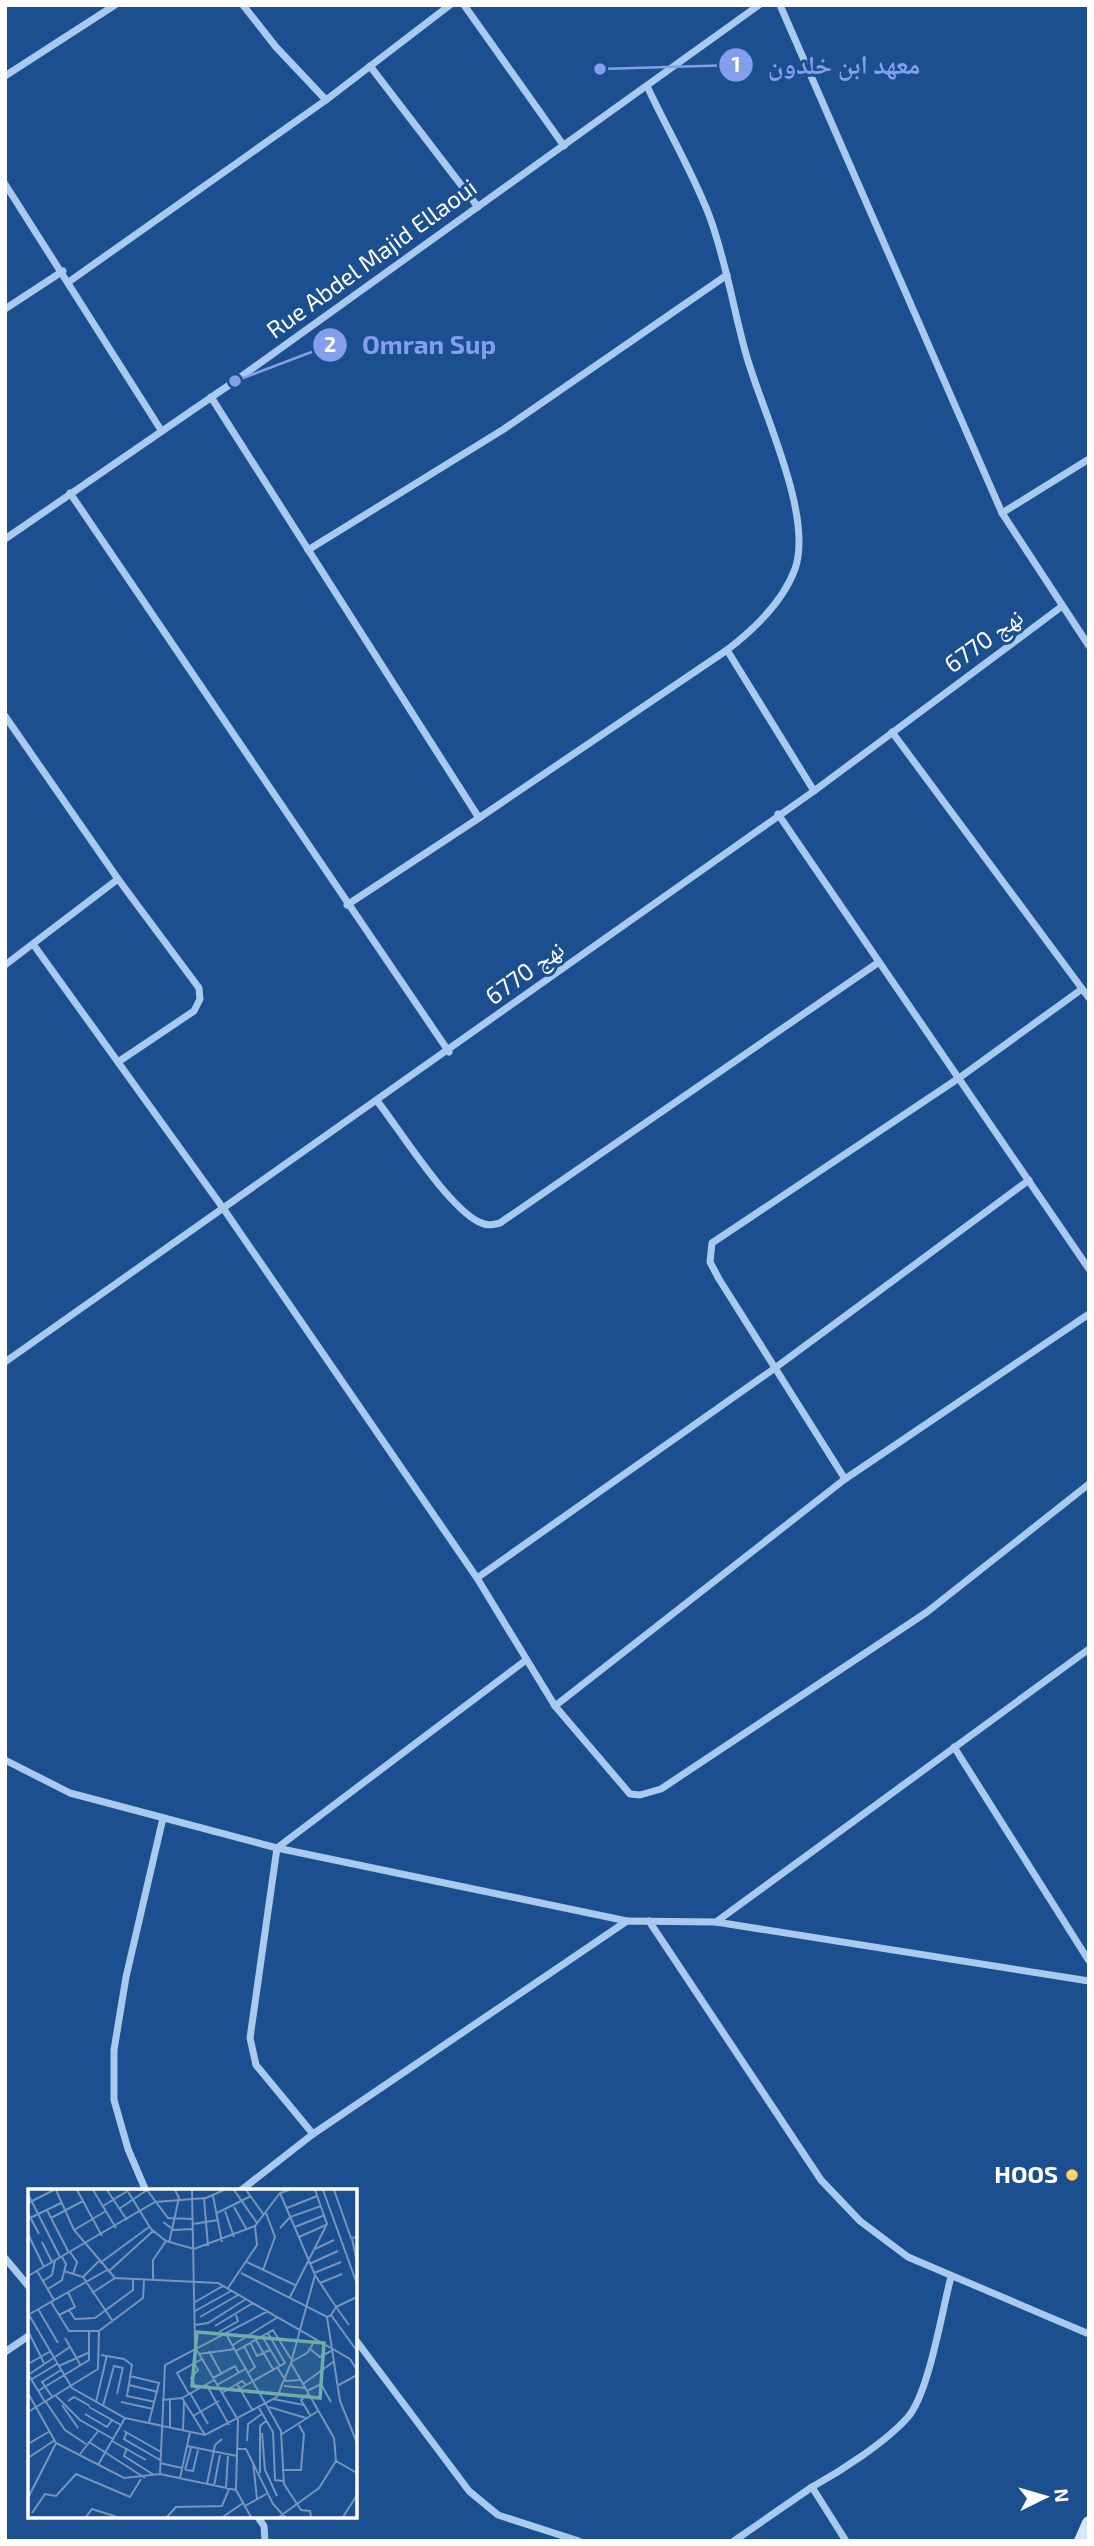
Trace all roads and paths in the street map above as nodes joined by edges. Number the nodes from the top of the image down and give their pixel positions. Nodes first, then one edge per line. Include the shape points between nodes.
1 (115, 5) edge
2 (243, 5) edge
3 (450, 5) edge
4 (464, 5) edge
5 (759, 5) edge
6 (780, 5) edge
7 (370, 66) junction
8 (5, 76) edge
9 (647, 86) junction
10 (326, 100) junction
11 (564, 146) junction
12 (5, 184) edge
13 (478, 206) junction
14 (63, 271) junction
15 (727, 275) junction
16 (70, 281) junction
17 (5, 309) edge
18 (211, 397) junction
19 (161, 430) junction
20 (1089, 458) edge
21 (70, 493) junction
22 (1002, 513) junction
23 (5, 540) edge
24 (308, 550) junction
25 (1061, 607) junction
26 (1089, 646) edge
27 (727, 650) junction
28 (5, 716) edge
29 (892, 732) junction
30 (814, 791) junction
31 (778, 814) junction
32 (479, 818) junction
33 (118, 879) junction
34 (347, 905) junction
35 (33, 944) junction
36 (879, 962) junction
37 (5, 965) edge
38 (1082, 989) junction
39 (1089, 998) edge
40 (449, 1052) junction
41 (118, 1062) junction
42 (959, 1078) junction
43 (378, 1102) junction
44 (1029, 1181) junction
45 (223, 1208) junction
46 (1089, 1269) edge
47 (1089, 1314) edge
48 (5, 1362) edge
49 (775, 1368) junction
50 (845, 1479) junction
51 (1089, 1484) edge
52 (477, 1578) junction
53 (1089, 1649) edge
54 (526, 1660) junction
55 (555, 1706) junction
56 (954, 1747) junction
57 (5, 1760) edge
58 (163, 1818) junction
59 (277, 1848) junction
60 (627, 1921) junction
61 (649, 1922) junction
62 (716, 1922) junction
63 (1089, 1961) edge
64 (1089, 1982) edge
65 (313, 2134) junction
66 (144, 2189) edge
67 (242, 2189) edge
68 (5, 2258) edge
69 (951, 2277) junction
70 (28, 2286) edge
71 (1089, 2334) edge
72 (28, 2335) edge
73 (357, 2342) edge
74 (5, 2352) edge
75 (812, 2487) junction
76 (258, 2518) edge
77 (1089, 2523) edge
78 (265, 2541) edge
79 (579, 2541) edge
80 (734, 2541) edge
81 (846, 2541) edge
82 (1081, 2541) edge

1 - 8 street
2 - 10 street
3 - 7 street
4 - 11 street
5 - 9 street, Rue Abdel Majid Ellaoui
6 - 22 street
7 - 10 street
7 - 13 street
9 - 11 street, Rue Abdel Majid Ellaoui
9 - 15 street via 709,216
10 - 16 street
11 - 13 street, Rue Abdel Majid Ellaoui
12 - 14 street
13 - 18 street, Rue Abdel Majid Ellaoui
14 - 16 street
14 - 17 street
15 - 24 street via 503,429
15 - 27 street via 746,355 800,531 795,569 766,615
16 - 19 street
18 - 19 street, Rue Abdel Majid Ellaoui
18 - 24 street
19 - 21 street, Rue Abdel Majid Ellaoui
20 - 22 street
21 - 23 street, Rue Abdel Majid Ellaoui
21 - 34 street
22 - 25 street
24 - 32 street
25 - 26 street
25 - 29 street, نهج 6770
27 - 30 street
27 - 32 street
28 - 33 street
29 - 30 street, نهج 6770
29 - 38 street
30 - 31 street, نهج 6770
31 - 36 street
31 - 40 street, نهج 6770
32 - 34 street
33 - 35 street
33 - 41 street via 194,977 200,999 194,1011
34 - 40 street
35 - 37 street
35 - 41 street
36 - 42 street
36 - 43 street via 500,1223 478,1222 454,1202
38 - 39 street
38 - 42 street
40 - 43 street, نهج 6770
41 - 45 street
42 - 44 street
42 - 49 street via 712,1243 710,1262
43 - 45 street, نهج 6770
44 - 46 street
44 - 49 street
45 - 48 street, نهج 6770
45 - 52 street
47 - 50 street
49 - 50 street
49 - 52 street
50 - 55 street
51 - 55 street via 927,1612 661,1789 630,1794
52 - 54 street
53 - 56 street
54 - 55 street
54 - 59 street
56 - 62 street
56 - 63 street
57 - 58 street via 70,1793
58 - 59 street
58 - 66 street via 125,1977 114,2050 114,2099
59 - 60 street
59 - 65 street via 250,2038 256,2065
60 - 61 street
60 - 65 street
61 - 62 street
61 - 69 street via 821,2180 860,2221 898,2250
62 - 64 street
65 - 67 street
68 - 70 street
69 - 71 street
69 - 75 street via 922,2393 909,2416 844,2469
72 - 74 street
73 - 79 street via 483,2504 498,2515
75 - 80 street
75 - 81 street
76 - 78 street
77 - 82 street

